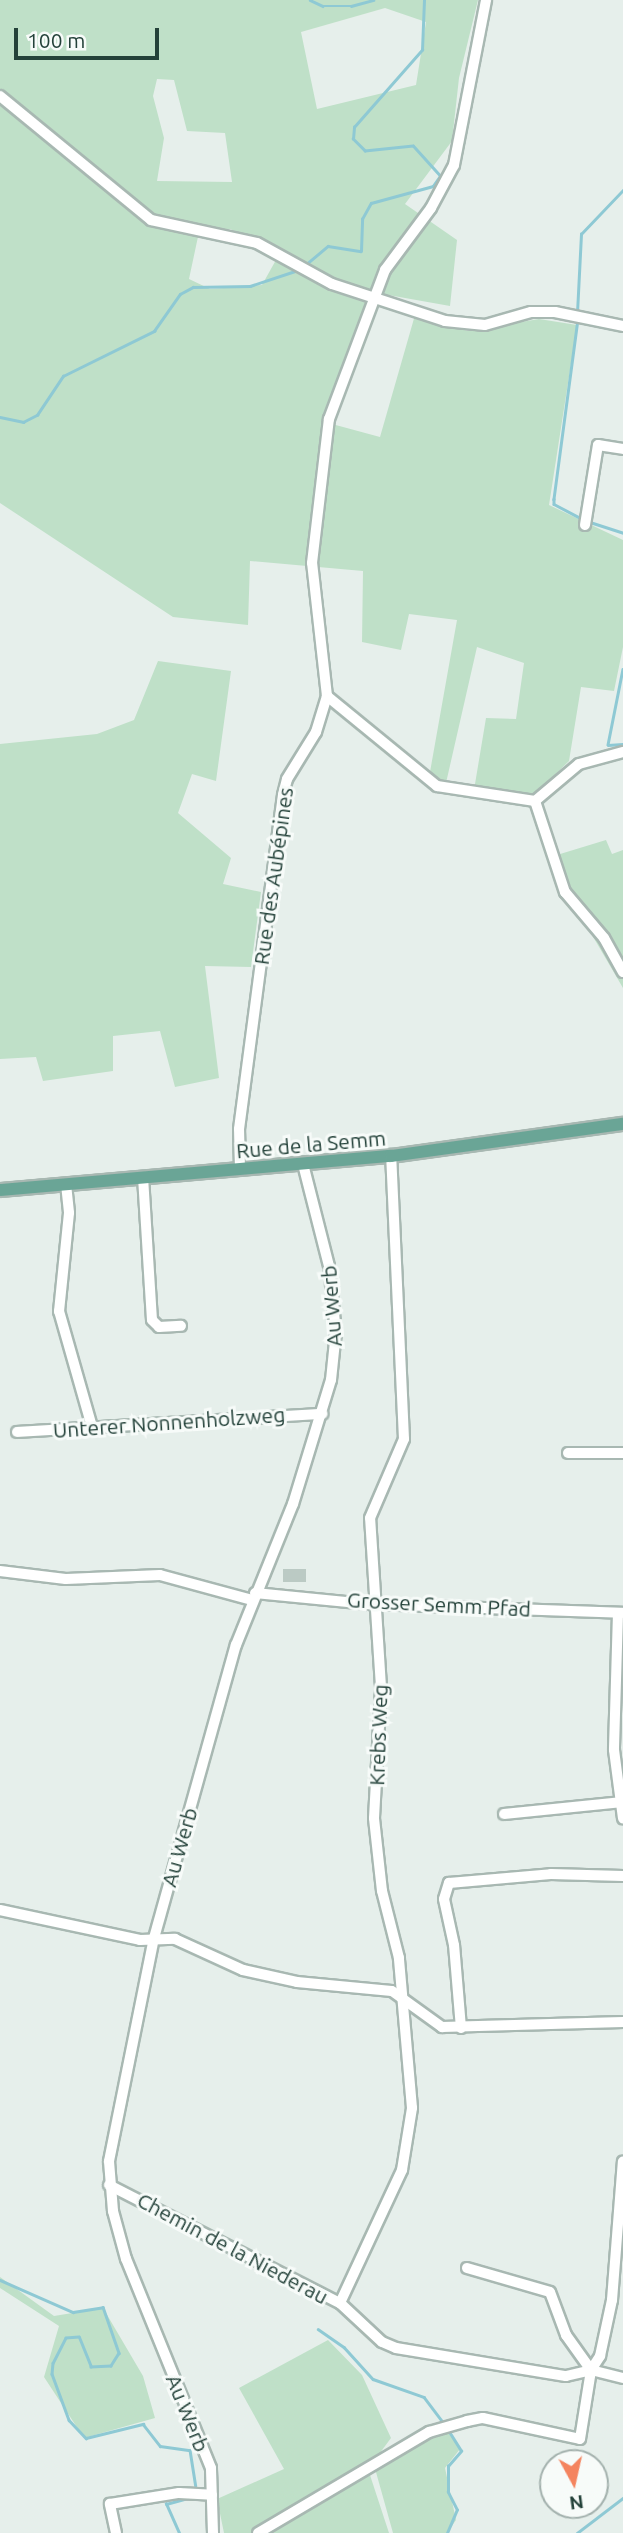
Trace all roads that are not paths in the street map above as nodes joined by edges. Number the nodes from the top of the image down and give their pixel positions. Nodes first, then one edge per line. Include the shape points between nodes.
1 (486, 0) edge
2 (0, 96) edge
3 (372, 297) junction
4 (623, 326) edge
5 (623, 449) edge
6 (585, 525) dead end
7 (327, 696) junction
8 (623, 752) edge
9 (536, 801) junction
10 (623, 972) edge
11 (623, 1124) edge
12 (391, 1156) junction
13 (303, 1164) junction
14 (240, 1169) junction
15 (143, 1177) junction
16 (66, 1184) junction
17 (0, 1190) edge
18 (181, 1326) dead end
19 (322, 1414) junction
20 (92, 1427) junction
21 (17, 1432) dead end
22 (568, 1453) dead end
23 (623, 1453) edge
24 (0, 1571) edge
25 (253, 1597) junction
26 (375, 1604) junction
27 (621, 1613) edge
28 (620, 1802) edge
29 (504, 1814) dead end
30 (623, 1818) edge
31 (623, 1876) edge
32 (0, 1910) edge
33 (154, 1938) junction
34 (402, 1997) junction
35 (623, 2022) edge
36 (461, 2028) junction
37 (623, 2161) edge
38 (109, 2185) junction
39 (467, 2268) dead end
40 (340, 2303) junction
41 (591, 2370) junction
42 (623, 2378) edge
43 (212, 2495) junction
44 (116, 2533) edge
45 (213, 2533) edge
46 (258, 2533) edge

1 - 3 street, Rue des Aubépines via 454,165
2 - 3 street via 144,217 257,243 309,274
3 - 4 street via 467,326 555,312
3 - 7 street, Rue des Aubépines via 330,419 313,534 315,623
5 - 6 street via 598,445
7 - 9 street via 437,786
7 - 14 street, Rue des Aubépines via 316,732 287,779 283,795 239,1129
8 - 9 street via 579,764
9 - 10 street via 565,892 604,938
11 - 12 main road, Rue de la Semm
12 - 13 main road, Rue de la Semm
12 - 26 street, Krebs Weg via 404,1439 370,1518
13 - 14 main road, Rue de la Semm
13 - 19 street, Au Werb via 321,1219 337,1332
14 - 15 main road, Rue de la Semm
15 - 16 main road, Rue de la Semm
15 - 18 street via 152,1320 159,1327
16 - 17 main road, Rue de la Semm
16 - 20 street via 69,1213 59,1311
19 - 20 street, Unterer Nonnenholzweg
19 - 25 street, Au Werb via 293,1504
20 - 21 street, Unterer Nonnenholzweg
22 - 23 street
24 - 25 street, Grosser Semm Pfad via 66,1579 159,1575
25 - 26 street, Grosser Semm Pfad
25 - 33 street, Au Werb
26 - 27 street, Grosser Semm Pfad
26 - 34 street, Krebs Weg via 380,1687 374,1818
27 - 28 street
28 - 29 street
28 - 30 street
31 - 36 street via 551,1874 449,1883 443,1899 454,1945
32 - 33 street via 108,1935
33 - 34 street via 175,1939 243,1970 330,1988 392,1991
33 - 38 street, Au Werb via 109,2161
34 - 36 street via 442,2027
34 - 40 street, Krebs Weg via 412,2108 405,2153
35 - 36 street
37 - 41 street via 612,2300 600,2356
38 - 40 street, Chemin de la Niederau
38 - 43 street, Au Werb via 126,2259 211,2468
39 - 41 street via 550,2292 566,2335
40 - 41 street, Chemin de la Niederau via 382,2342 396,2348 566,2376
41 - 42 street, Chemin de la Niederau
41 - 46 street via 580,2439 484,2418 429,2432
43 - 44 street via 179,2493 110,2504
43 - 45 street, Au Werb

